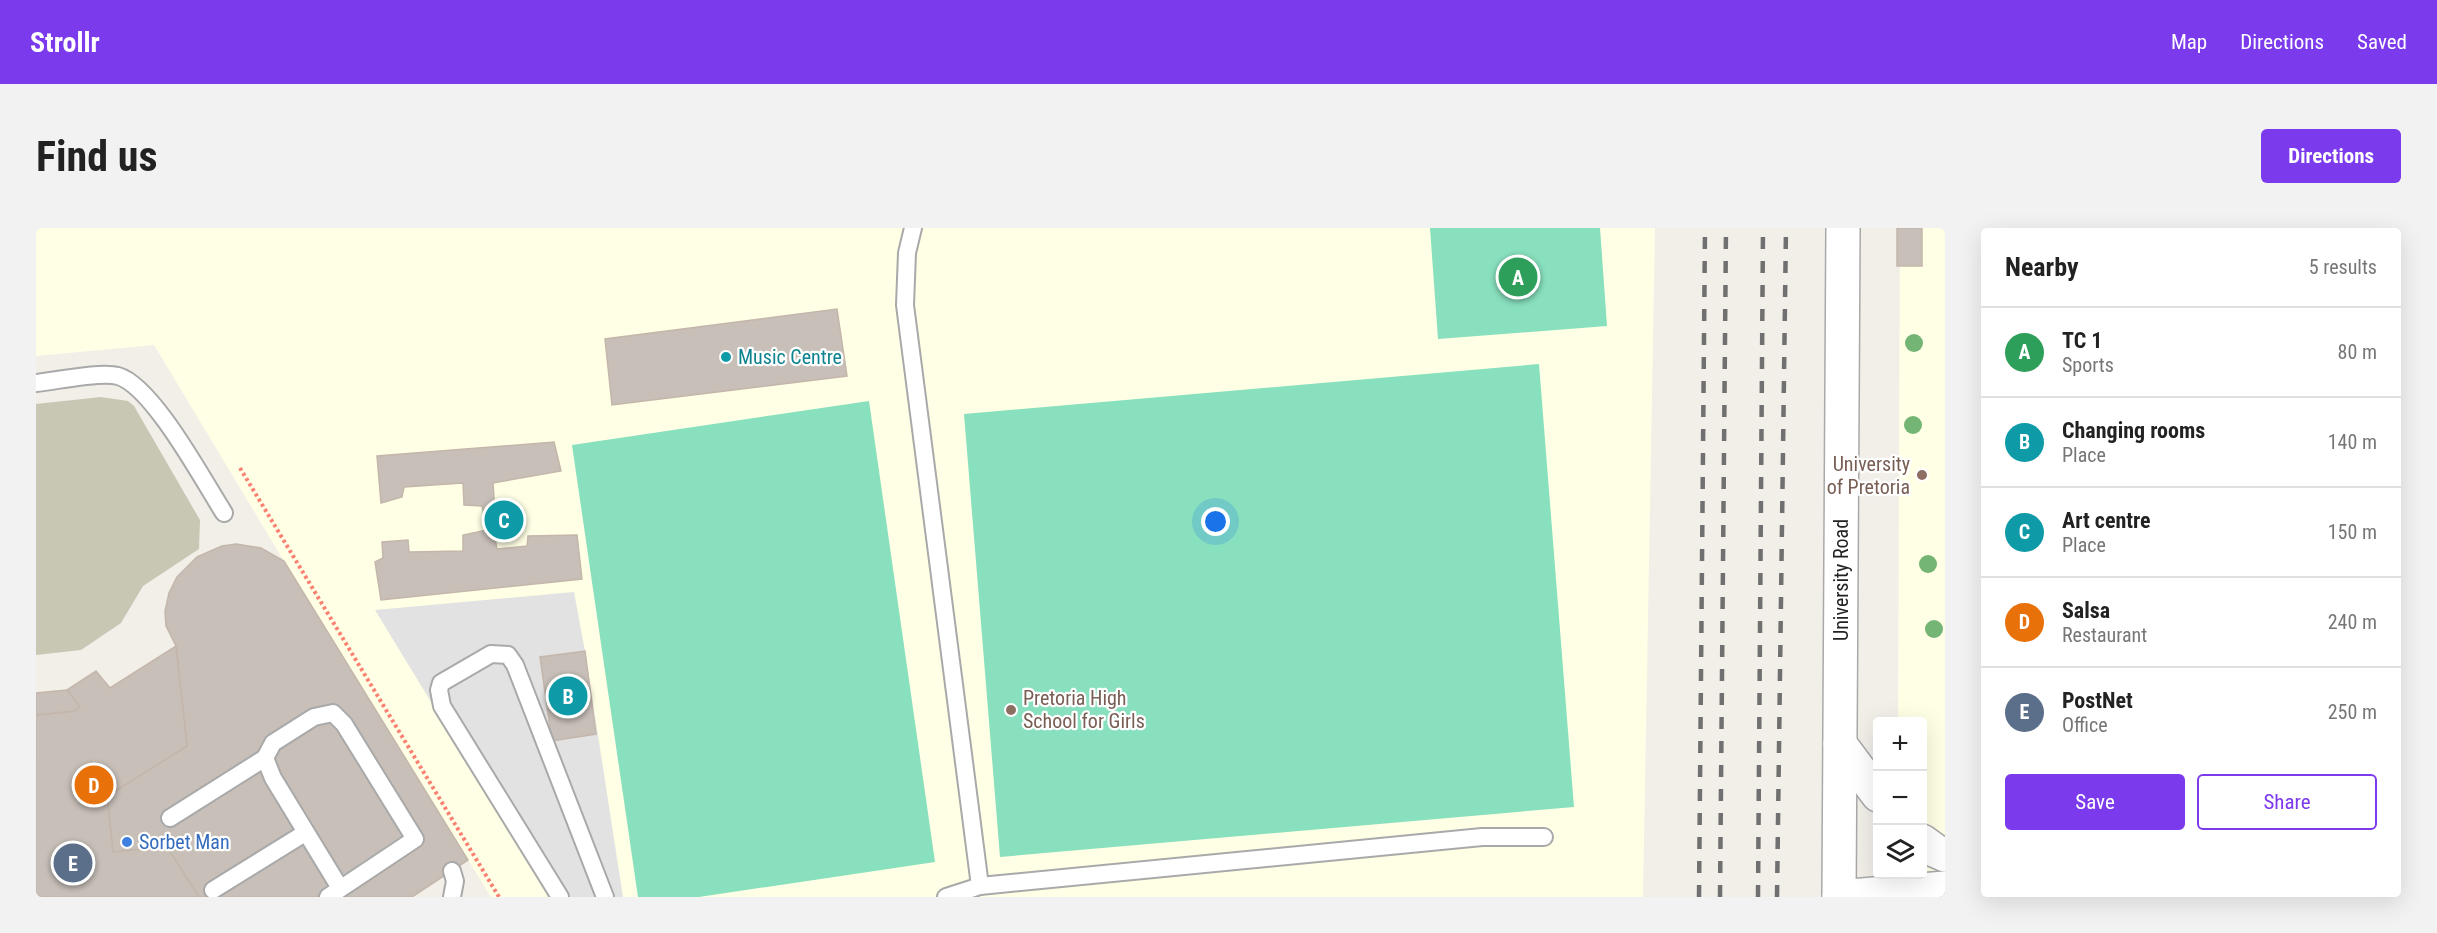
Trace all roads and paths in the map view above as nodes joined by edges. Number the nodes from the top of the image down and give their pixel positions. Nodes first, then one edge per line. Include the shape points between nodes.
1 (913, 228) edge
2 (1843, 228) edge
3 (36, 383) edge
4 (240, 468) dead end
5 (224, 513) dead end
6 (1840, 744) junction
7 (266, 758) junction
8 (1873, 788) edge
9 (170, 818) dead end
10 (305, 833) junction
11 (1544, 837) dead end
12 (1927, 844) edge
13 (1945, 855) edge
14 (452, 871) dead end
15 (980, 886) junction
16 (1945, 888) edge
17 (213, 890) dead end
18 (334, 893) edge
19 (452, 897) edge
20 (499, 897) edge
21 (560, 897) edge
22 (604, 897) edge
23 (946, 897) edge
24 (1839, 897) edge

1 - 15 lane via 907,253 905,305
2 - 6 street, University Road
3 - 5 lane via 118,376 134,384 153,404
4 - 20 path
6 - 8 street
6 - 24 street, University Road
7 - 9 lane
7 - 10 lane via 273,778
7 - 18 lane via 273,743 314,717 333,713 344,724 415,839
10 - 17 lane
10 - 18 lane
11 - 15 lane via 1482,837
12 - 13 street
14 - 19 lane
15 - 23 lane
16 - 24 street
21 - 22 lane via 439,698 441,683 491,654 508,655 515,665

